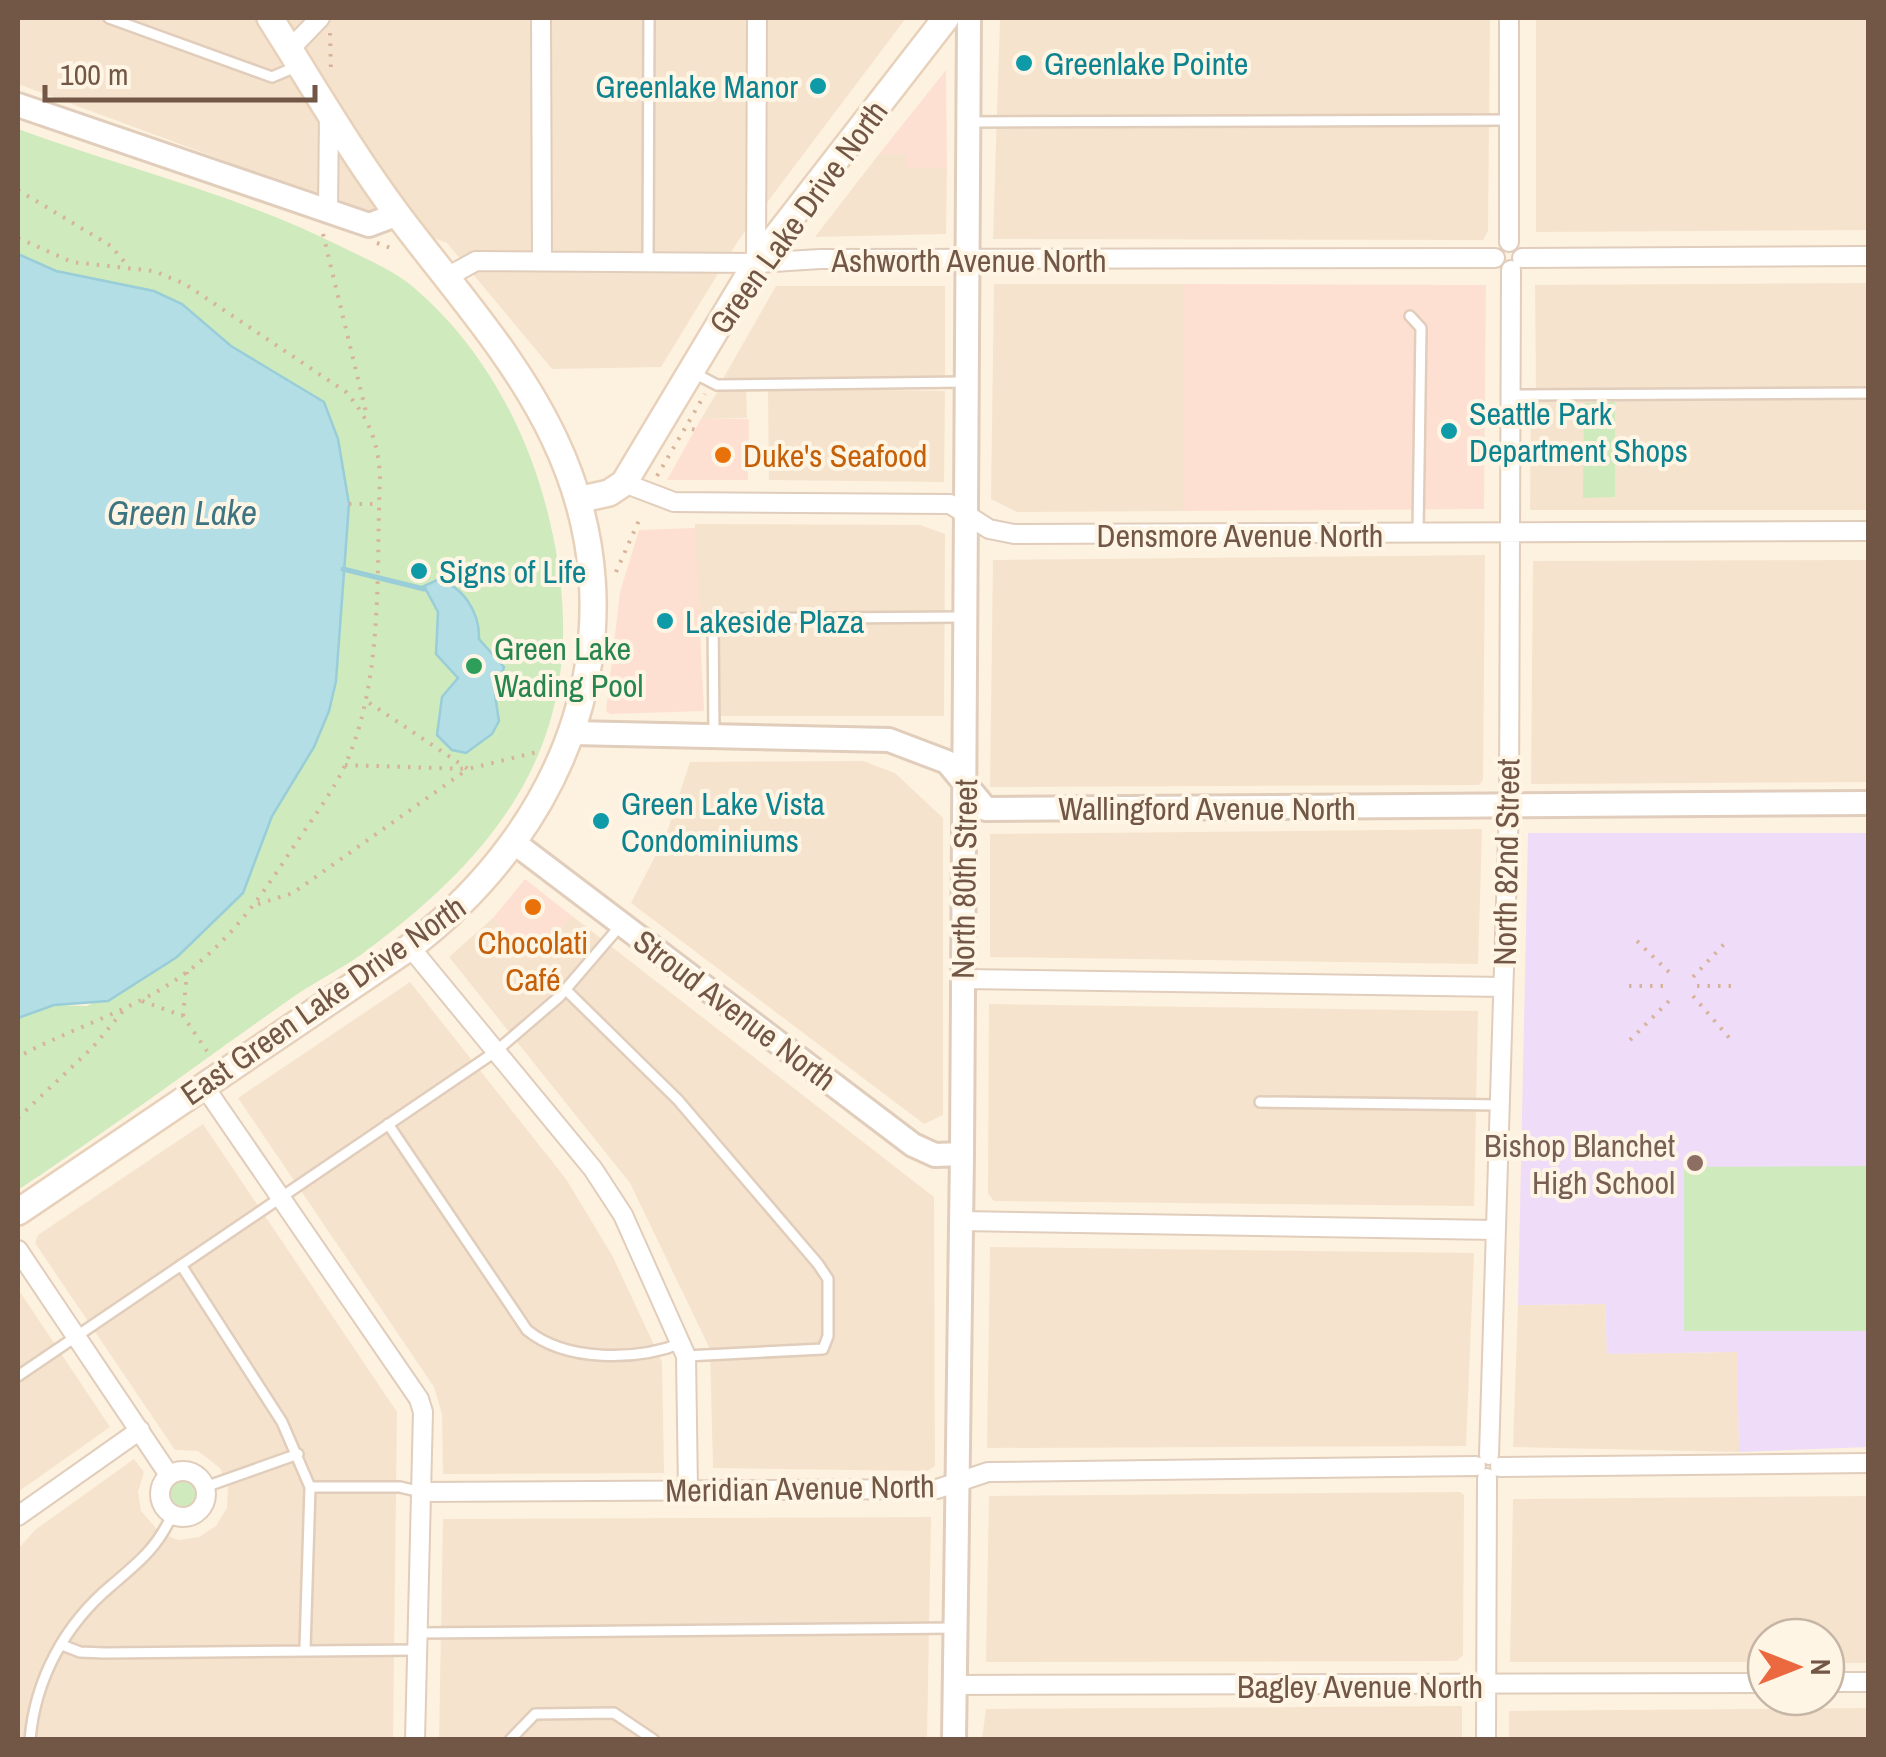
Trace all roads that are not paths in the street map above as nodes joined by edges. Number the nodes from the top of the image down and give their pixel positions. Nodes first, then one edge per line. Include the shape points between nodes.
1 (109, 18) edge
2 (270, 18) edge
3 (325, 18) edge
4 (541, 18) edge
5 (649, 18) edge
6 (757, 18) edge
7 (946, 18) edge
8 (969, 18) edge
9 (1509, 18) edge
10 (294, 57) junction
11 (18, 105) edge
12 (329, 113) junction
13 (1509, 120) junction
14 (968, 122) junction
15 (398, 214) junction
16 (326, 223) junction
17 (1509, 242) junction
18 (1868, 256) edge
19 (1495, 258) junction
20 (542, 260) junction
21 (648, 261) junction
22 (967, 261) junction
23 (756, 263) junction
24 (1516, 264) junction
25 (448, 277) junction
26 (1410, 316) dead end
27 (690, 370) junction
28 (966, 382) junction
29 (1868, 392) edge
30 (1509, 395) junction
31 (624, 483) junction
32 (578, 500) junction
33 (966, 514) junction
34 (1868, 531) edge
35 (1418, 534) junction
36 (1508, 534) junction
37 (965, 617) junction
38 (574, 733) junction
39 (714, 734) junction
40 (965, 784) junction
41 (1868, 802) edge
42 (1508, 805) junction
43 (516, 844) junction
44 (622, 924) junction
45 (410, 947) junction
46 (962, 979) junction
47 (1503, 987) junction
48 (566, 990) junction
49 (495, 1052) junction
50 (204, 1086) junction
51 (1260, 1102) dead end
52 (1500, 1105) junction
53 (388, 1124) junction
54 (962, 1154) junction
55 (281, 1198) junction
56 (18, 1212) edge
57 (962, 1221) junction
58 (1496, 1230) junction
59 (18, 1250) edge
60 (181, 1266) junction
61 (76, 1336) junction
62 (684, 1349) junction
63 (18, 1376) edge
64 (140, 1430) junction
65 (298, 1454) junction
66 (1868, 1463) edge
67 (1488, 1466) junction
68 (169, 1474) junction
69 (958, 1484) junction
70 (205, 1487) junction
71 (310, 1487) junction
72 (688, 1490) junction
73 (421, 1492) junction
74 (172, 1515) junction
75 (18, 1516) edge
76 (955, 1628) junction
77 (417, 1641) junction
78 (62, 1645) junction
79 (305, 1649) junction
80 (1746, 1683) edge
81 (954, 1685) junction
82 (1486, 1686) junction
83 (30, 1740) edge
84 (415, 1740) edge
85 (510, 1740) edge
86 (654, 1740) edge
87 (954, 1740) edge
88 (1486, 1740) edge

1 - 10 lane via 272,77
2 - 10 main road, East Green Lake Drive North
3 - 10 street
4 - 20 street
5 - 21 lane
6 - 23 street
7 - 23 main road, Green Lake Drive North
8 - 14 street, North 80th Street
9 - 13 street
10 - 12 main road, East Green Lake Drive North
11 - 16 street
12 - 15 main road, East Green Lake Drive North
12 - 16 street
13 - 14 lane
13 - 17 street
14 - 22 street, North 80th Street
15 - 16 street via 374,226
15 - 25 main road, East Green Lake Drive North
17 - 19 street via 1497,248
17 - 24 street via 1518,246
18 - 24 street
19 - 22 street, Ashworth Avenue North
19 - 24 street via 1502,269
20 - 21 street, Ashworth Avenue North
20 - 25 street, Ashworth Avenue North via 476,261
21 - 23 street, Ashworth Avenue North
22 - 23 street, Ashworth Avenue North
22 - 28 street, North 80th Street
23 - 27 main road, Green Lake Drive North
24 - 30 street, North 82nd Street
25 - 32 main road, East Green Lake Drive North via 536,403
26 - 35 lane via 1421,328
27 - 28 lane via 717,386
27 - 31 main road, Green Lake Drive North
28 - 33 street, North 80th Street
29 - 30 lane
30 - 36 street, North 82nd Street
31 - 32 main road
31 - 33 street, Densmore Avenue North via 674,502 950,504
32 - 38 main road, East Green Lake Drive North via 591,629
33 - 35 street, Densmore Avenue North via 989,529 1030,534
33 - 37 street, North 80th Street
34 - 36 street, Densmore Avenue North
35 - 36 street, Densmore Avenue North
36 - 42 street, North 82nd Street
37 - 39 lane via 712,619
37 - 40 street, North 80th Street
38 - 39 street, Wallingford Avenue North
38 - 43 main road, East Green Lake Drive North
39 - 40 street, Wallingford Avenue North via 888,740 947,762
40 - 42 street, Wallingford Avenue North via 986,810
40 - 46 street, North 80th Street
41 - 42 street, Wallingford Avenue North
42 - 47 street, North 82nd Street
43 - 44 street, Stroud Avenue North
43 - 45 main road, East Green Lake Drive North via 469,899
44 - 48 lane
44 - 54 street, Stroud Avenue North via 913,1145 936,1155
45 - 49 street
45 - 50 main road, East Green Lake Drive North
46 - 47 street
46 - 54 street, North 80th Street
47 - 52 street, North 82nd Street
48 - 49 lane
48 - 62 lane via 678,1100 828,1279 823,1349
49 - 53 lane
49 - 62 street via 610,1192
50 - 55 street
50 - 56 main road, East Green Lake Drive North
51 - 52 lane
52 - 58 street, North 82nd Street
53 - 55 lane
53 - 62 lane via 527,1330 549,1348
54 - 57 street, North 80th Street
55 - 60 lane
55 - 73 street via 419,1399
57 - 58 street
57 - 69 street, North 80th Street
58 - 67 street, North 82nd Street
59 - 61 street
60 - 61 lane
60 - 65 lane
61 - 63 lane
61 - 64 street
62 - 72 street
64 - 68 street
64 - 75 street
65 - 70 lane
65 - 71 lane
66 - 67 street, Meridian Avenue North
67 - 69 street, Meridian Avenue North via 988,1472
67 - 82 street, North 82nd Street
68 - 70 street via 188,1471
68 - 74 street via 160,1499
69 - 72 street, Meridian Avenue North
69 - 76 street, North 80th Street
70 - 74 street via 196,1513
71 - 73 lane
71 - 79 lane
72 - 73 street, Meridian Avenue North
73 - 77 street
74 - 78 lane via 147,1559 89,1607
76 - 77 lane
76 - 81 street, North 80th Street
77 - 79 lane
77 - 84 street
78 - 79 lane via 104,1653
78 - 83 lane via 49,1662
80 - 82 street, Bagley Avenue North
81 - 82 street, Bagley Avenue North
81 - 87 street, North 80th Street
82 - 88 street, North 82nd Street
85 - 86 lane via 535,1714 614,1713

